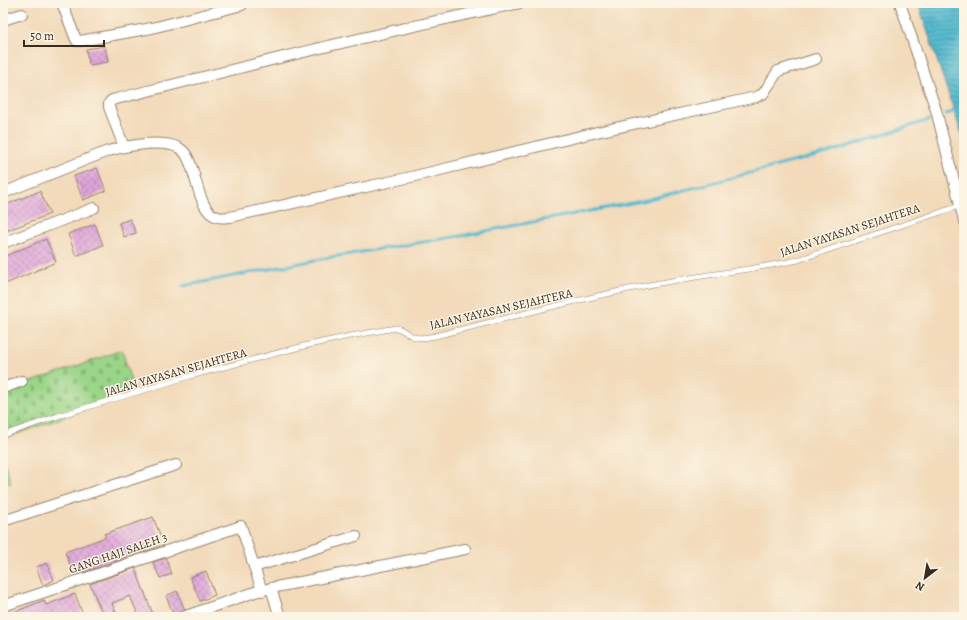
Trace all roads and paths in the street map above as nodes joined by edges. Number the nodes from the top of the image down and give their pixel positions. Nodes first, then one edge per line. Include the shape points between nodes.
1 (62, 3) edge
2 (520, 3) edge
3 (900, 3) edge
4 (242, 5) dead end
5 (22, 14) dead end
6 (3, 20) edge
7 (816, 59) dead end
8 (124, 146) junction
9 (3, 193) edge
10 (960, 206) junction
11 (94, 208) dead end
12 (964, 220) edge
13 (3, 243) edge
14 (22, 381) dead end
15 (3, 388) edge
16 (3, 435) edge
17 (176, 465) dead end
18 (3, 521) edge
19 (356, 536) dead end
20 (465, 549) dead end
21 (254, 567) junction
22 (266, 589) junction
23 (3, 606) edge
24 (184, 617) edge
25 (280, 617) edge

1 - 4 street via 77,41 152,28
2 - 8 street via 316,49 112,100 109,107
3 - 10 street via 936,110
5 - 6 street
7 - 8 street via 778,72 764,92 756,97 230,217 216,217 209,212 198,194 193,170 185,152 172,145
8 - 9 street
10 - 12 street
10 - 16 lane, JALAN YAYASAN SEJAHTERA via 798,260 630,289 428,337 414,337 396,328 304,346 176,380
11 - 13 street
14 - 15 street
17 - 18 street
19 - 21 street
20 - 22 street
21 - 22 street
21 - 23 street, GANG HAJI SALEH 3 via 241,526
22 - 24 street
22 - 25 street

